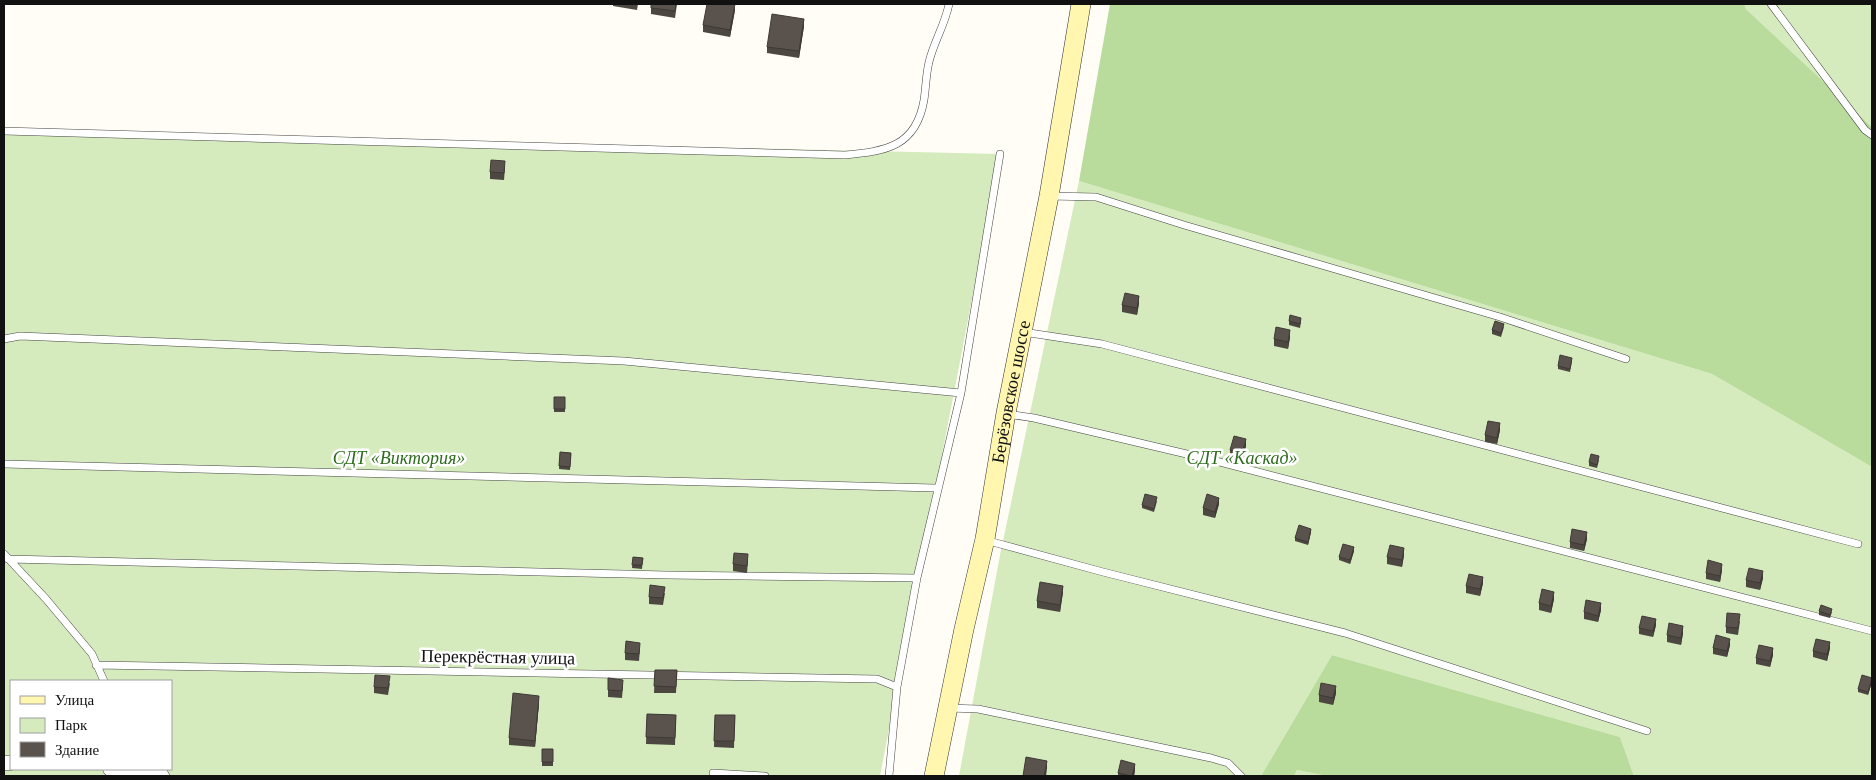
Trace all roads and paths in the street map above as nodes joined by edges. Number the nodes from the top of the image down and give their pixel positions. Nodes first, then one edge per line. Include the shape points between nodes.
1 (949, 4) edge
2 (1081, 4) edge
3 (1771, 4) edge
4 (4, 131) edge
5 (1872, 135) edge
6 (1000, 154) dead end
7 (1049, 196) junction
8 (1023, 332) junction
9 (4, 339) edge
10 (1626, 359) dead end
11 (961, 393) junction
12 (1006, 413) junction
13 (4, 464) edge
14 (935, 488) dead end
15 (985, 540) junction
16 (1858, 544) dead end
17 (6, 556) edge
18 (917, 578) junction
19 (1872, 631) edge
20 (96, 665) junction
21 (104, 680) edge
22 (897, 688) junction
23 (948, 708) junction
24 (1647, 731) dead end
25 (117, 770) edge
26 (713, 772) dead end
27 (158, 776) edge
28 (765, 776) edge
29 (889, 776) edge
30 (934, 776) edge
31 (1241, 776) edge

1 - 4 lane via 944,25 933,46 918,122 910,135 896,146 873,153 845,156
2 - 7 street, Берёзовское шоссе
3 - 5 lane
6 - 11 lane
7 - 8 street, Берёзовское шоссе
7 - 10 lane via 1096,197 1500,317
8 - 12 street, Берёзовское шоссе
8 - 16 lane via 1102,344
9 - 11 lane via 20,336 624,361
11 - 18 lane
12 - 15 street, Берёзовское шоссе
12 - 19 lane via 1221,462
13 - 14 lane
15 - 23 street, Берёзовское шоссе
15 - 24 lane via 1345,633
17 - 18 lane via 667,575
17 - 20 lane via 92,654
18 - 22 lane
20 - 21 lane
20 - 22 lane, Перекрёстная улица via 877,680
22 - 29 lane
23 - 30 street, Берёзовское шоссе
23 - 31 lane via 978,709 1211,758 1228,763
25 - 27 street
26 - 28 lane

